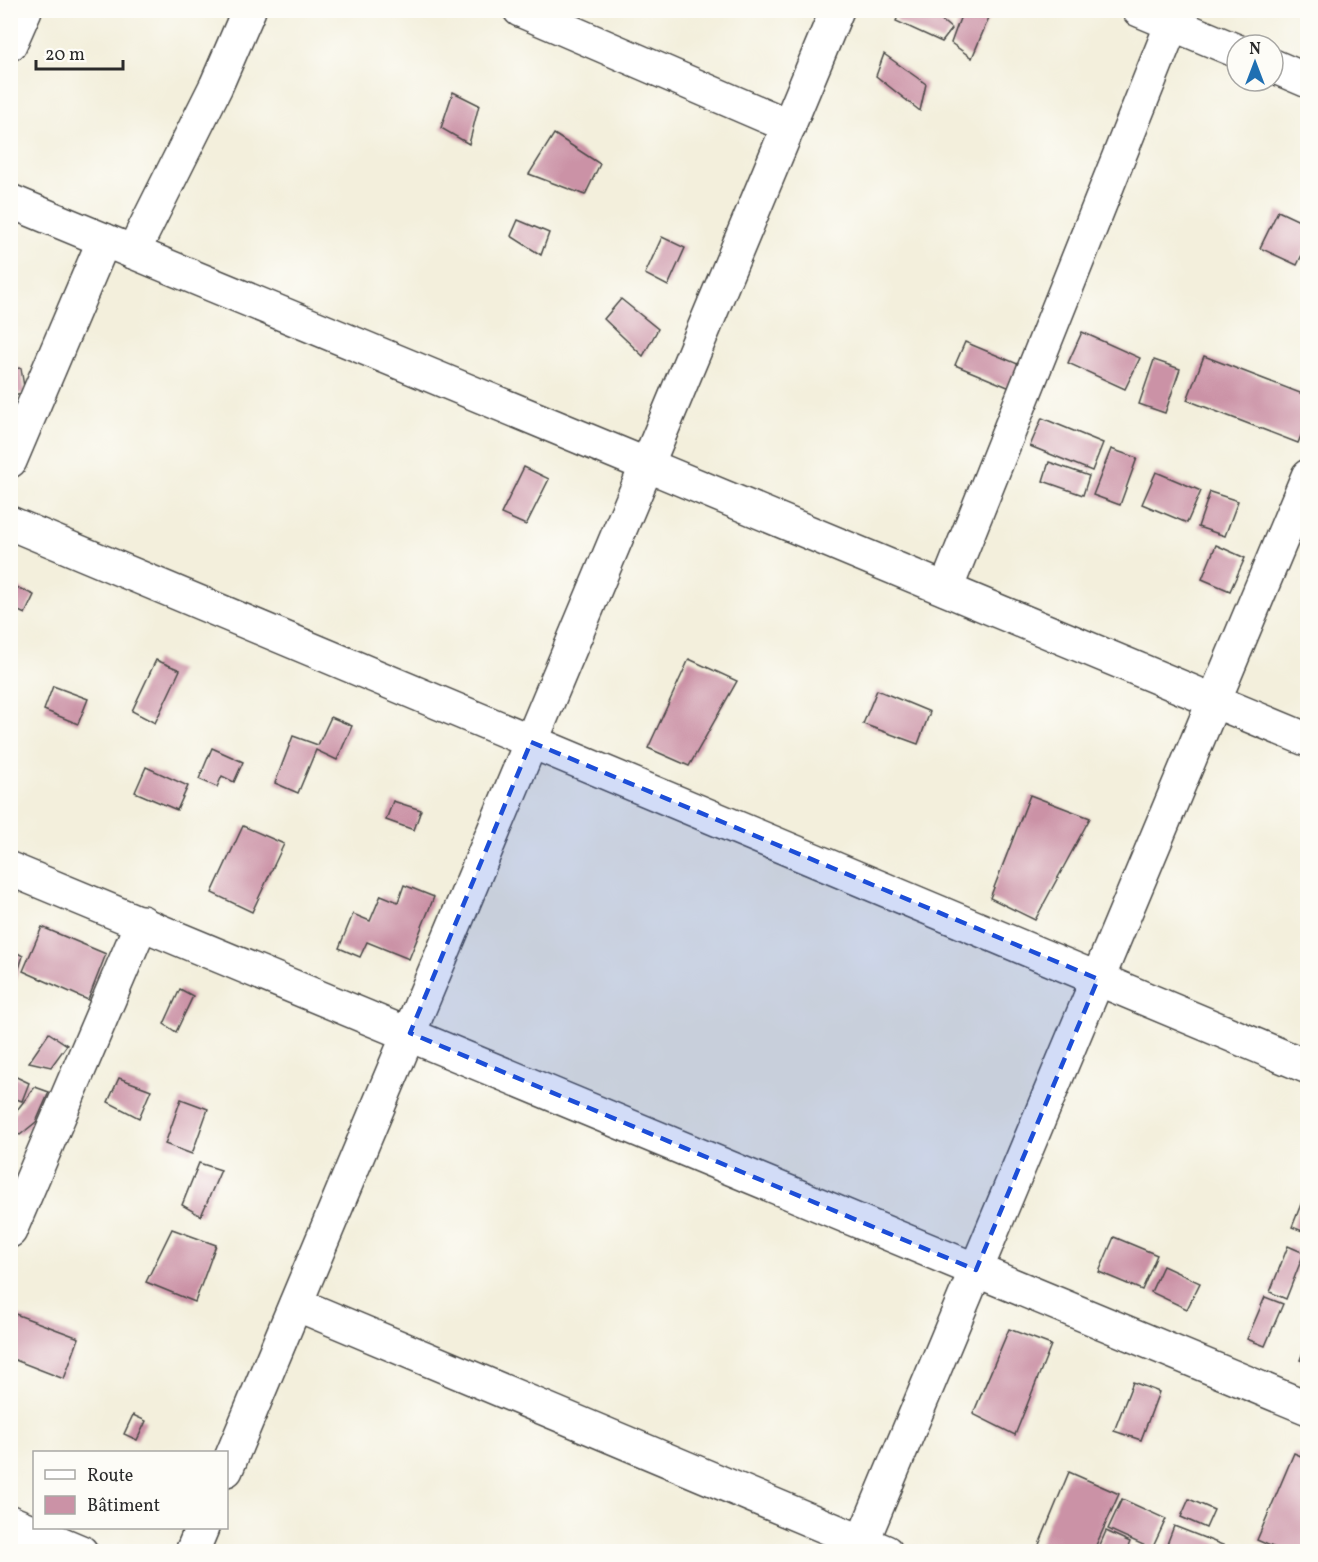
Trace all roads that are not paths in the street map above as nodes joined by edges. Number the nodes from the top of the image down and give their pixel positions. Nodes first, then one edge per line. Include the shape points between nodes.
1 (25, 10) edge
2 (249, 10) edge
3 (520, 10) edge
4 (837, 10) edge
5 (1139, 10) edge
6 (1172, 24) junction
7 (10, 44) edge
8 (1225, 46) edge
9 (1285, 71) edge
10 (1308, 81) edge
11 (789, 126) junction
12 (10, 201) edge
13 (119, 246) junction
14 (10, 461) edge
15 (647, 465) junction
16 (1308, 476) edge
17 (10, 523) edge
18 (946, 589) junction
19 (1214, 701) junction
20 (1308, 740) edge
21 (531, 741) junction
22 (10, 869) edge
23 (142, 922) junction
24 (1098, 979) junction
25 (410, 1033) junction
26 (1308, 1067) edge
27 (10, 1231) edge
28 (976, 1270) junction
29 (296, 1304) junction
30 (1308, 1408) edge
31 (228, 1465) edge
32 (10, 1522) edge
33 (201, 1529) edge
34 (868, 1548) edge
35 (81, 1551) edge
36 (192, 1551) edge

1 - 7 street
2 - 13 street via 216,86
3 - 11 street
4 - 11 street
5 - 6 street
6 - 8 street
6 - 18 street
9 - 10 street
11 - 15 street
12 - 13 street
13 - 14 street
13 - 15 street
15 - 18 street
15 - 21 street
16 - 19 street
17 - 21 street
18 - 19 street
19 - 20 street
19 - 24 street
21 - 24 street
21 - 25 street
22 - 23 street
23 - 25 street
23 - 27 street
24 - 26 street
24 - 28 street
25 - 28 street
25 - 29 street
28 - 30 street
28 - 34 street
29 - 31 street
29 - 34 street
32 - 35 street
33 - 36 street

